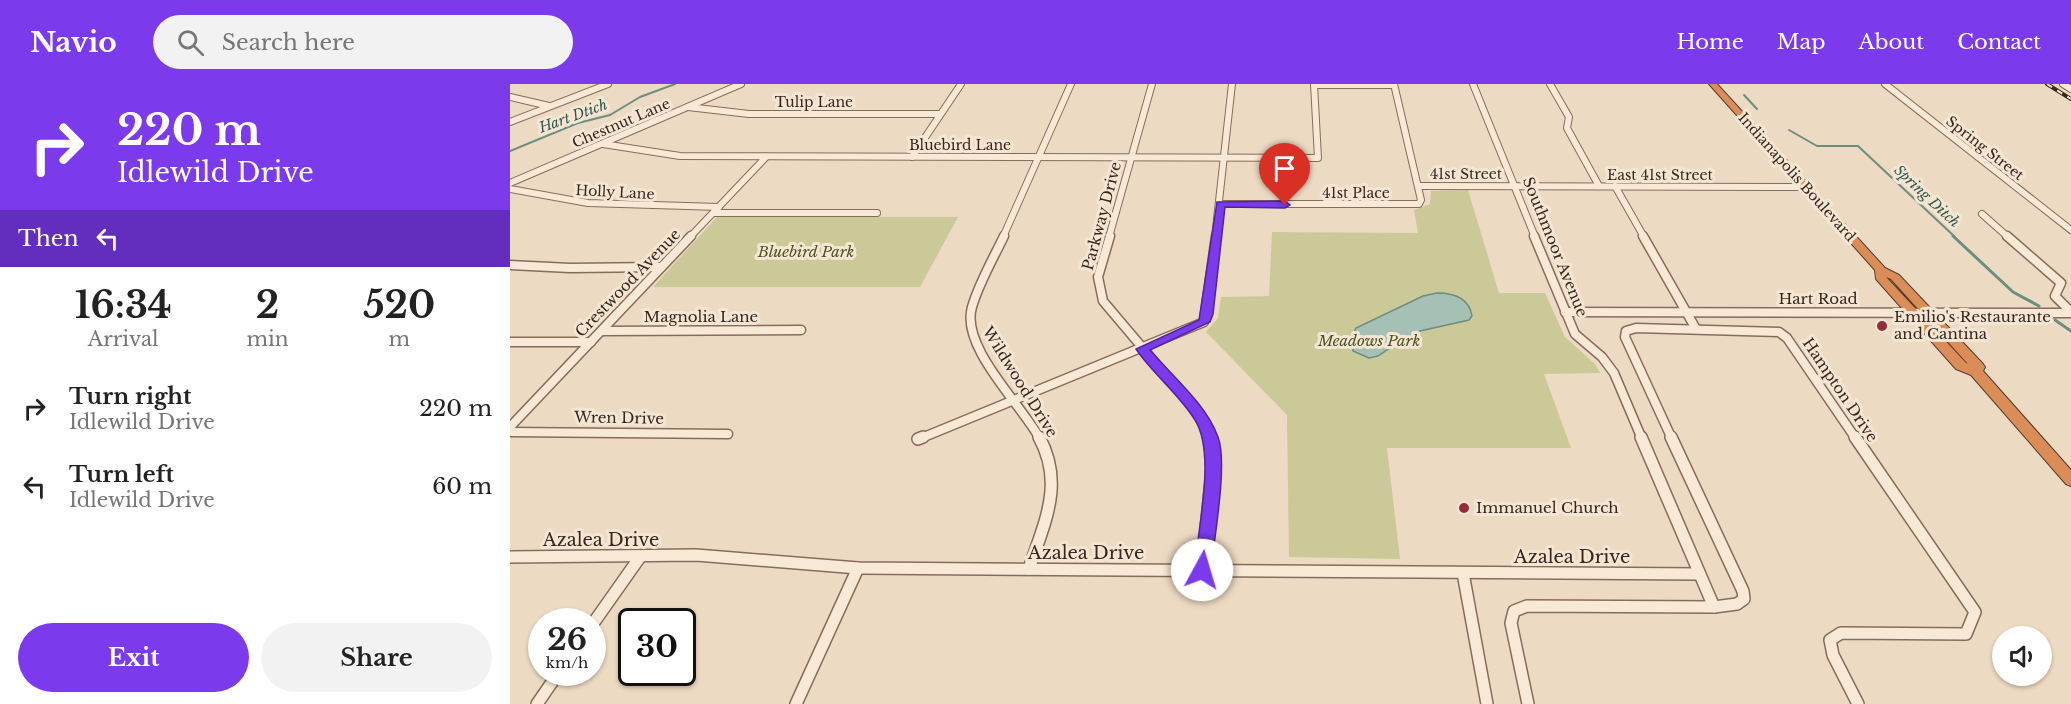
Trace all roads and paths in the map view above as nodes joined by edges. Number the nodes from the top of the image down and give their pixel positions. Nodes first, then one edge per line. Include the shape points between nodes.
1 (608, 84) edge
2 (741, 84) edge
3 (961, 84) edge
4 (1071, 84) edge
5 (1152, 84) edge
6 (1232, 84) edge
7 (1473, 84) edge
8 (1550, 84) edge
9 (1713, 84) edge
10 (1885, 84) edge
11 (2063, 84) edge
12 (1314, 85) edge
13 (1394, 85) edge
14 (2071, 89) edge
15 (510, 97) edge
16 (549, 106) junction
17 (688, 107) junction
18 (940, 114) junction
19 (510, 122) edge
20 (603, 144) junction
21 (766, 157) junction
22 (912, 157) junction
23 (1038, 157) junction
24 (1132, 158) junction
25 (1225, 158) junction
26 (510, 183) edge
27 (1418, 186) junction
28 (1514, 186) junction
29 (1599, 186) junction
30 (1615, 186) junction
31 (1806, 188) junction
32 (510, 189) edge
33 (1220, 204) junction
34 (716, 210) junction
35 (877, 213) dead end
36 (1992, 213) dead end
37 (2071, 230) edge
38 (510, 265) edge
39 (662, 267) junction
40 (1881, 270) junction
41 (1565, 312) junction
42 (1687, 312) junction
43 (1912, 313) junction
44 (1928, 313) junction
45 (2071, 313) edge
46 (1696, 329) junction
47 (801, 330) dead end
48 (602, 331) junction
49 (510, 342) edge
50 (591, 342) junction
51 (1142, 349) junction
52 (1976, 372) junction
53 (1014, 401) junction
54 (510, 427) edge
55 (510, 432) edge
56 (728, 434) dead end
57 (918, 439) dead end
58 (2071, 480) edge
59 (510, 557) edge
60 (640, 557) junction
61 (858, 568) junction
62 (1029, 569) junction
63 (1202, 570) junction
64 (1463, 573) junction
65 (1699, 574) junction
66 (1714, 607) junction
67 (604, 608) edge
68 (550, 686) edge
69 (537, 704) edge
70 (796, 704) edge
71 (1486, 704) edge
72 (1528, 704) edge
73 (1858, 704) edge

1 - 16 street
2 - 17 street, Chestnut Lane
3 - 18 street
4 - 23 street, Wildwood Drive
5 - 24 street, Parkway Drive
6 - 25 street
7 - 28 street, Southmoor Avenue
8 - 29 street via 1569,117 1567,128
9 - 31 highway, Indianapolis Boulevard
10 - 37 street, Spring Street
11 - 14 street
12 - 13 street
12 - 25 street, Bluebird Lane via 1318,158
13 - 27 street
15 - 16 street
16 - 19 street
17 - 18 street, Tulip Lane via 749,114
17 - 20 street, Chestnut Lane
18 - 22 street
20 - 21 street, Bluebird Lane via 680,156
20 - 26 street, Chestnut Lane
21 - 22 street, Bluebird Lane
21 - 34 street, Crestwood Avenue
22 - 23 street, Bluebird Lane
23 - 24 street, Bluebird Lane
23 - 53 street, Wildwood Drive via 971,309 969,322 977,346
24 - 25 street, Bluebird Lane
24 - 51 street, Parkway Drive via 1098,288 1107,308
25 - 33 street
27 - 28 street, 41st Street
27 - 33 street, 41st Place via 1419,204
28 - 29 street, East 41st Street
28 - 41 street, Southmoor Avenue
29 - 30 street, East 41st Street
30 - 31 street, East 41st Street
30 - 42 street
31 - 40 highway, Indianapolis Boulevard
32 - 34 street, Holly Lane via 616,207
33 - 51 street via 1204,322
34 - 35 street, Holly Lane
34 - 39 street, Crestwood Avenue
36 - 45 street via 1982,214 2061,283 2055,296
38 - 39 street
39 - 48 street, Crestwood Avenue
40 - 43 highway, Indianapolis Boulevard via 1880,277
40 - 44 highway, Indianapolis Boulevard via 1895,277
41 - 42 street, Hart Road
41 - 65 street, Southmoor Avenue via 1575,334 1614,373
42 - 43 street, Hart Road
42 - 46 street
43 - 44 street, Hart Road
43 - 52 highway, Indianapolis Boulevard via 1961,366
44 - 45 street, Hart Road
44 - 52 highway, Indianapolis Boulevard via 1978,367
46 - 66 street, Hampton Drive via 1636,328 1626,331 1625,337 1743,591 1744,599 1737,604
46 - 73 street, Hampton Drive via 1768,330 1787,339 1975,612 1966,634 1841,633 1830,640 1833,655
47 - 48 street, Magnolia Lane
48 - 50 street, Crestwood Avenue
49 - 50 street
50 - 54 street, Crestwood Avenue
51 - 53 street
51 - 63 street, Parkway Drive via 1201,417 1211,439 1214,460
52 - 58 highway, Indianapolis Boulevard
53 - 57 street
53 - 62 street, Wildwood Drive via 1052,469 1052,490
55 - 56 street, Wren Drive
59 - 60 street, Azalea Drive
60 - 61 street, Azalea Drive via 759,558 806,566
60 - 67 street
61 - 62 street, Azalea Drive
61 - 70 street
62 - 63 street, Azalea Drive
63 - 64 street, Azalea Drive
64 - 65 street, Azalea Drive
64 - 71 street
65 - 66 street
66 - 72 street, Hampton Drive via 1527,606 1514,611 1510,623
68 - 69 street

